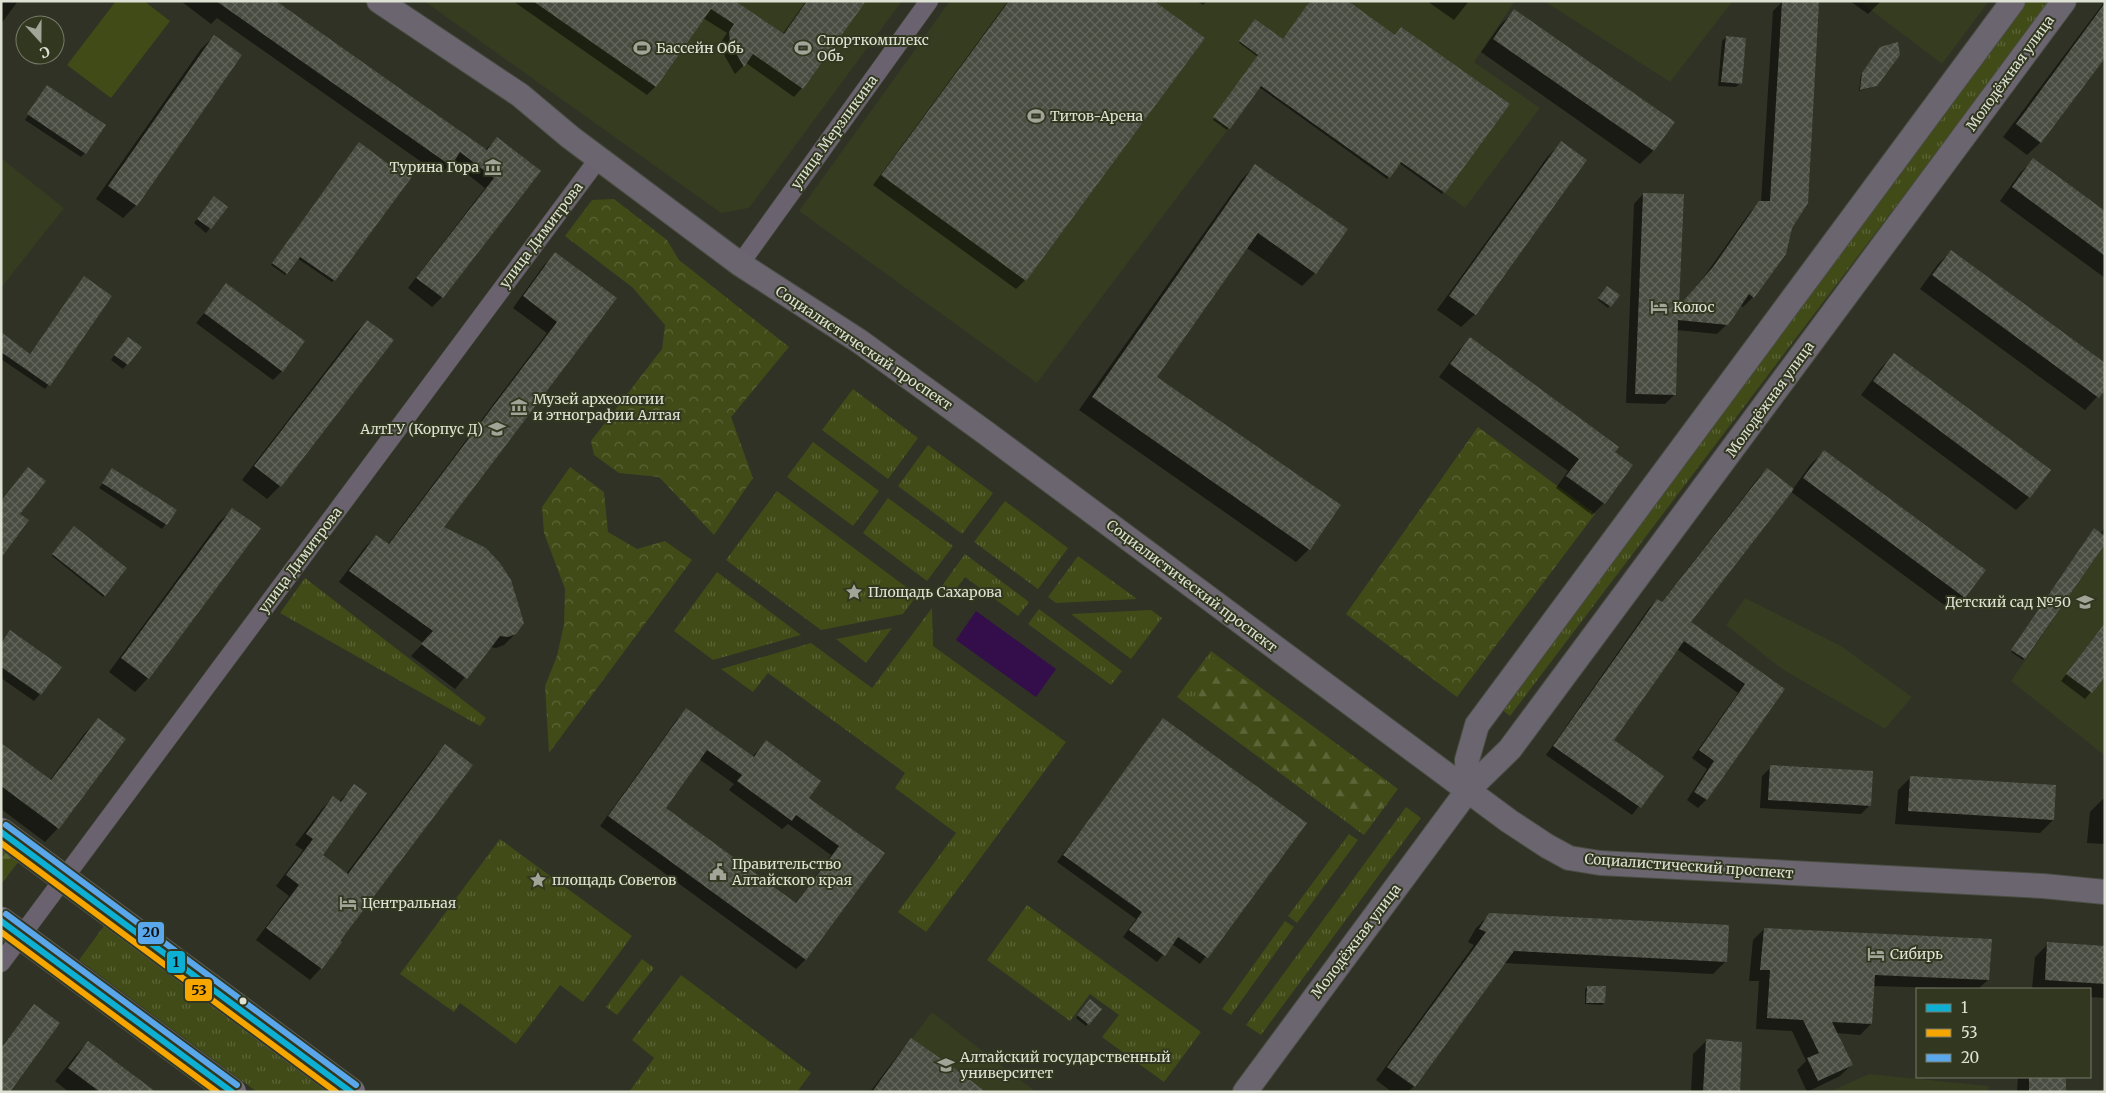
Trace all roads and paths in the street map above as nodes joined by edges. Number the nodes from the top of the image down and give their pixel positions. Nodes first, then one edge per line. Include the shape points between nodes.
1 (379, 1) edge
2 (929, 1) edge
3 (2013, 1) edge
4 (2064, 1) edge
5 (599, 158) junction
6 (740, 264) junction
7 (1468, 790) junction
8 (1, 832) edge
9 (64, 879) junction
10 (2105, 892) edge
11 (11, 929) edge
12 (1, 963) edge
13 (232, 1092) edge
14 (351, 1092) edge
15 (1245, 1092) edge

1 - 5 street, Социалистический проспект via 520,95
2 - 6 street, улица Мерзликина
3 - 7 street via 1477,725 1467,760
4 - 7 street, Молодёжная улица via 1510,749
5 - 6 street, Социалистический проспект
5 - 9 street, улица Димитрова
6 - 7 street, Социалистический проспект via 859,341
7 - 10 street, Социалистический проспект via 1547,846 1569,858 1600,863
7 - 15 street, Молодёжная улица
8 - 9 main road
9 - 11 street, улица Димитрова
9 - 14 main road
11 - 12 street, улица Димитрова
11 - 13 main road

